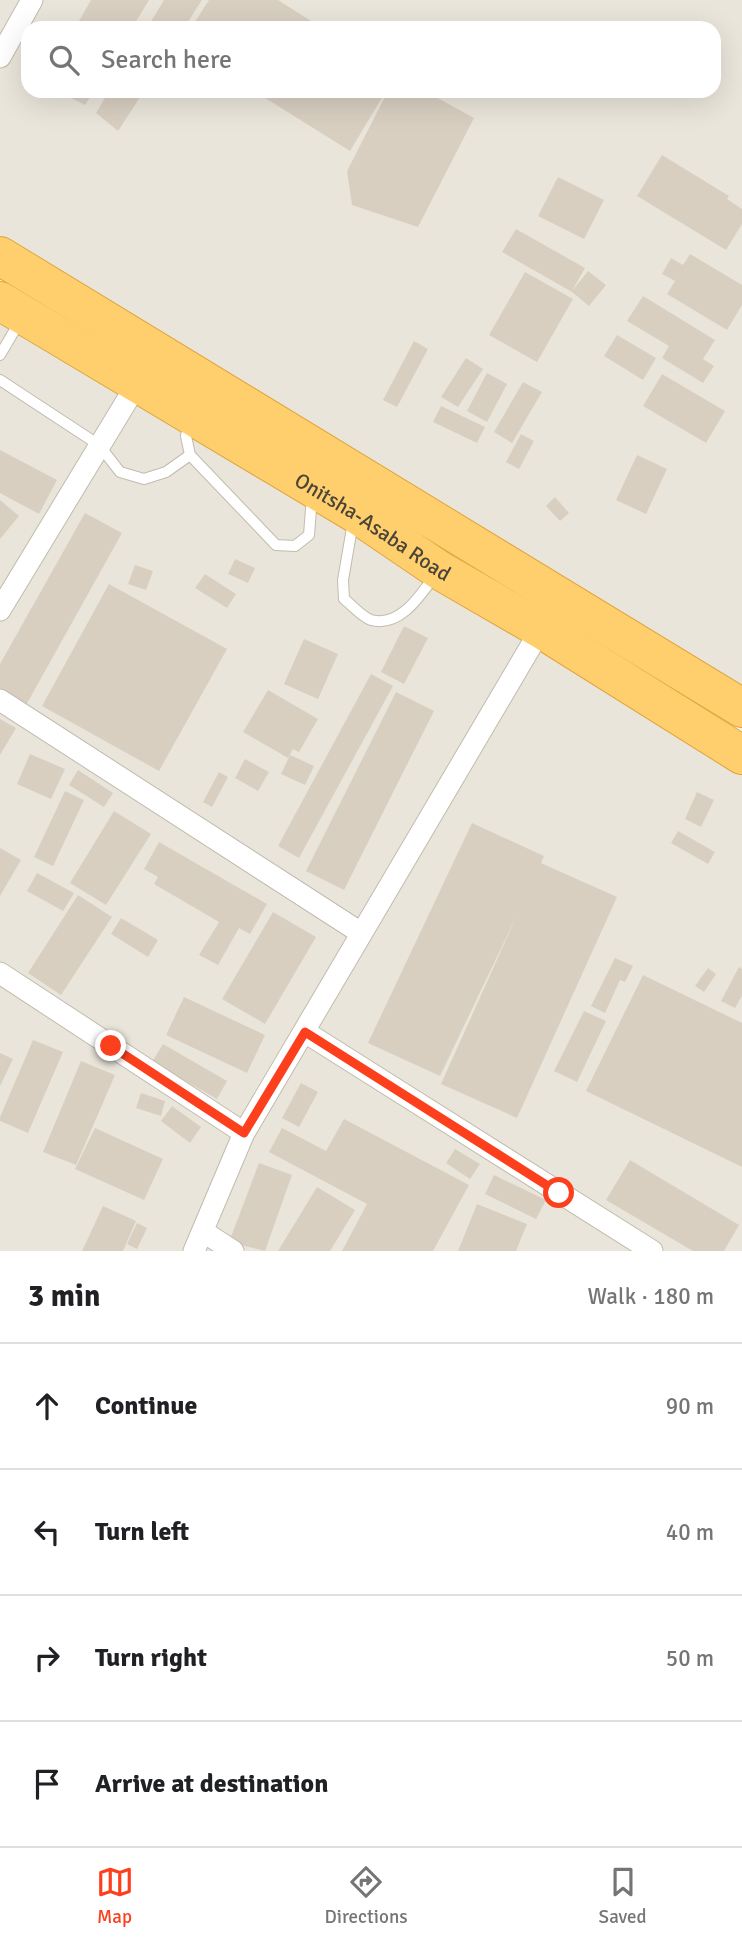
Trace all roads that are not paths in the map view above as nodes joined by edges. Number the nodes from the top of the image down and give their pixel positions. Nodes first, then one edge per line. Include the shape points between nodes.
1 (32, 0) edge
2 (0, 57) edge
3 (0, 256) edge
4 (12, 308) edge
5 (0, 355) edge
6 (0, 380) edge
7 (137, 384) junction
8 (191, 416) junction
9 (99, 445) junction
10 (190, 455) junction
11 (312, 486) junction
12 (355, 513) junction
13 (439, 570) junction
14 (0, 610) edge
15 (541, 629) junction
16 (0, 700) edge
17 (742, 708) edge
18 (742, 755) edge
19 (361, 933) junction
20 (0, 974) edge
21 (305, 1032) junction
22 (244, 1133) junction
23 (199, 1242) edge
24 (233, 1251) edge
25 (652, 1251) edge

1 - 2 street
3 - 17 highway
4 - 5 lane
4 - 7 highway, Onitsha-Asaba Road
6 - 9 lane
7 - 8 highway, Onitsha-Asaba Road
7 - 9 street
8 - 10 lane via 186,436
8 - 11 highway, Onitsha-Asaba Road
9 - 10 lane via 120,472 144,479 166,472
9 - 14 street
10 - 11 lane via 275,545 295,546 309,535
11 - 12 highway, Onitsha-Asaba Road
12 - 13 highway, Onitsha-Asaba Road
12 - 13 lane via 344,599 370,620 389,620 410,608
13 - 15 highway, Onitsha-Asaba Road
15 - 18 highway, Onitsha-Asaba Road
15 - 19 street
16 - 19 street
19 - 21 street
20 - 22 street
21 - 22 street
21 - 25 street
22 - 23 street
23 - 24 street

